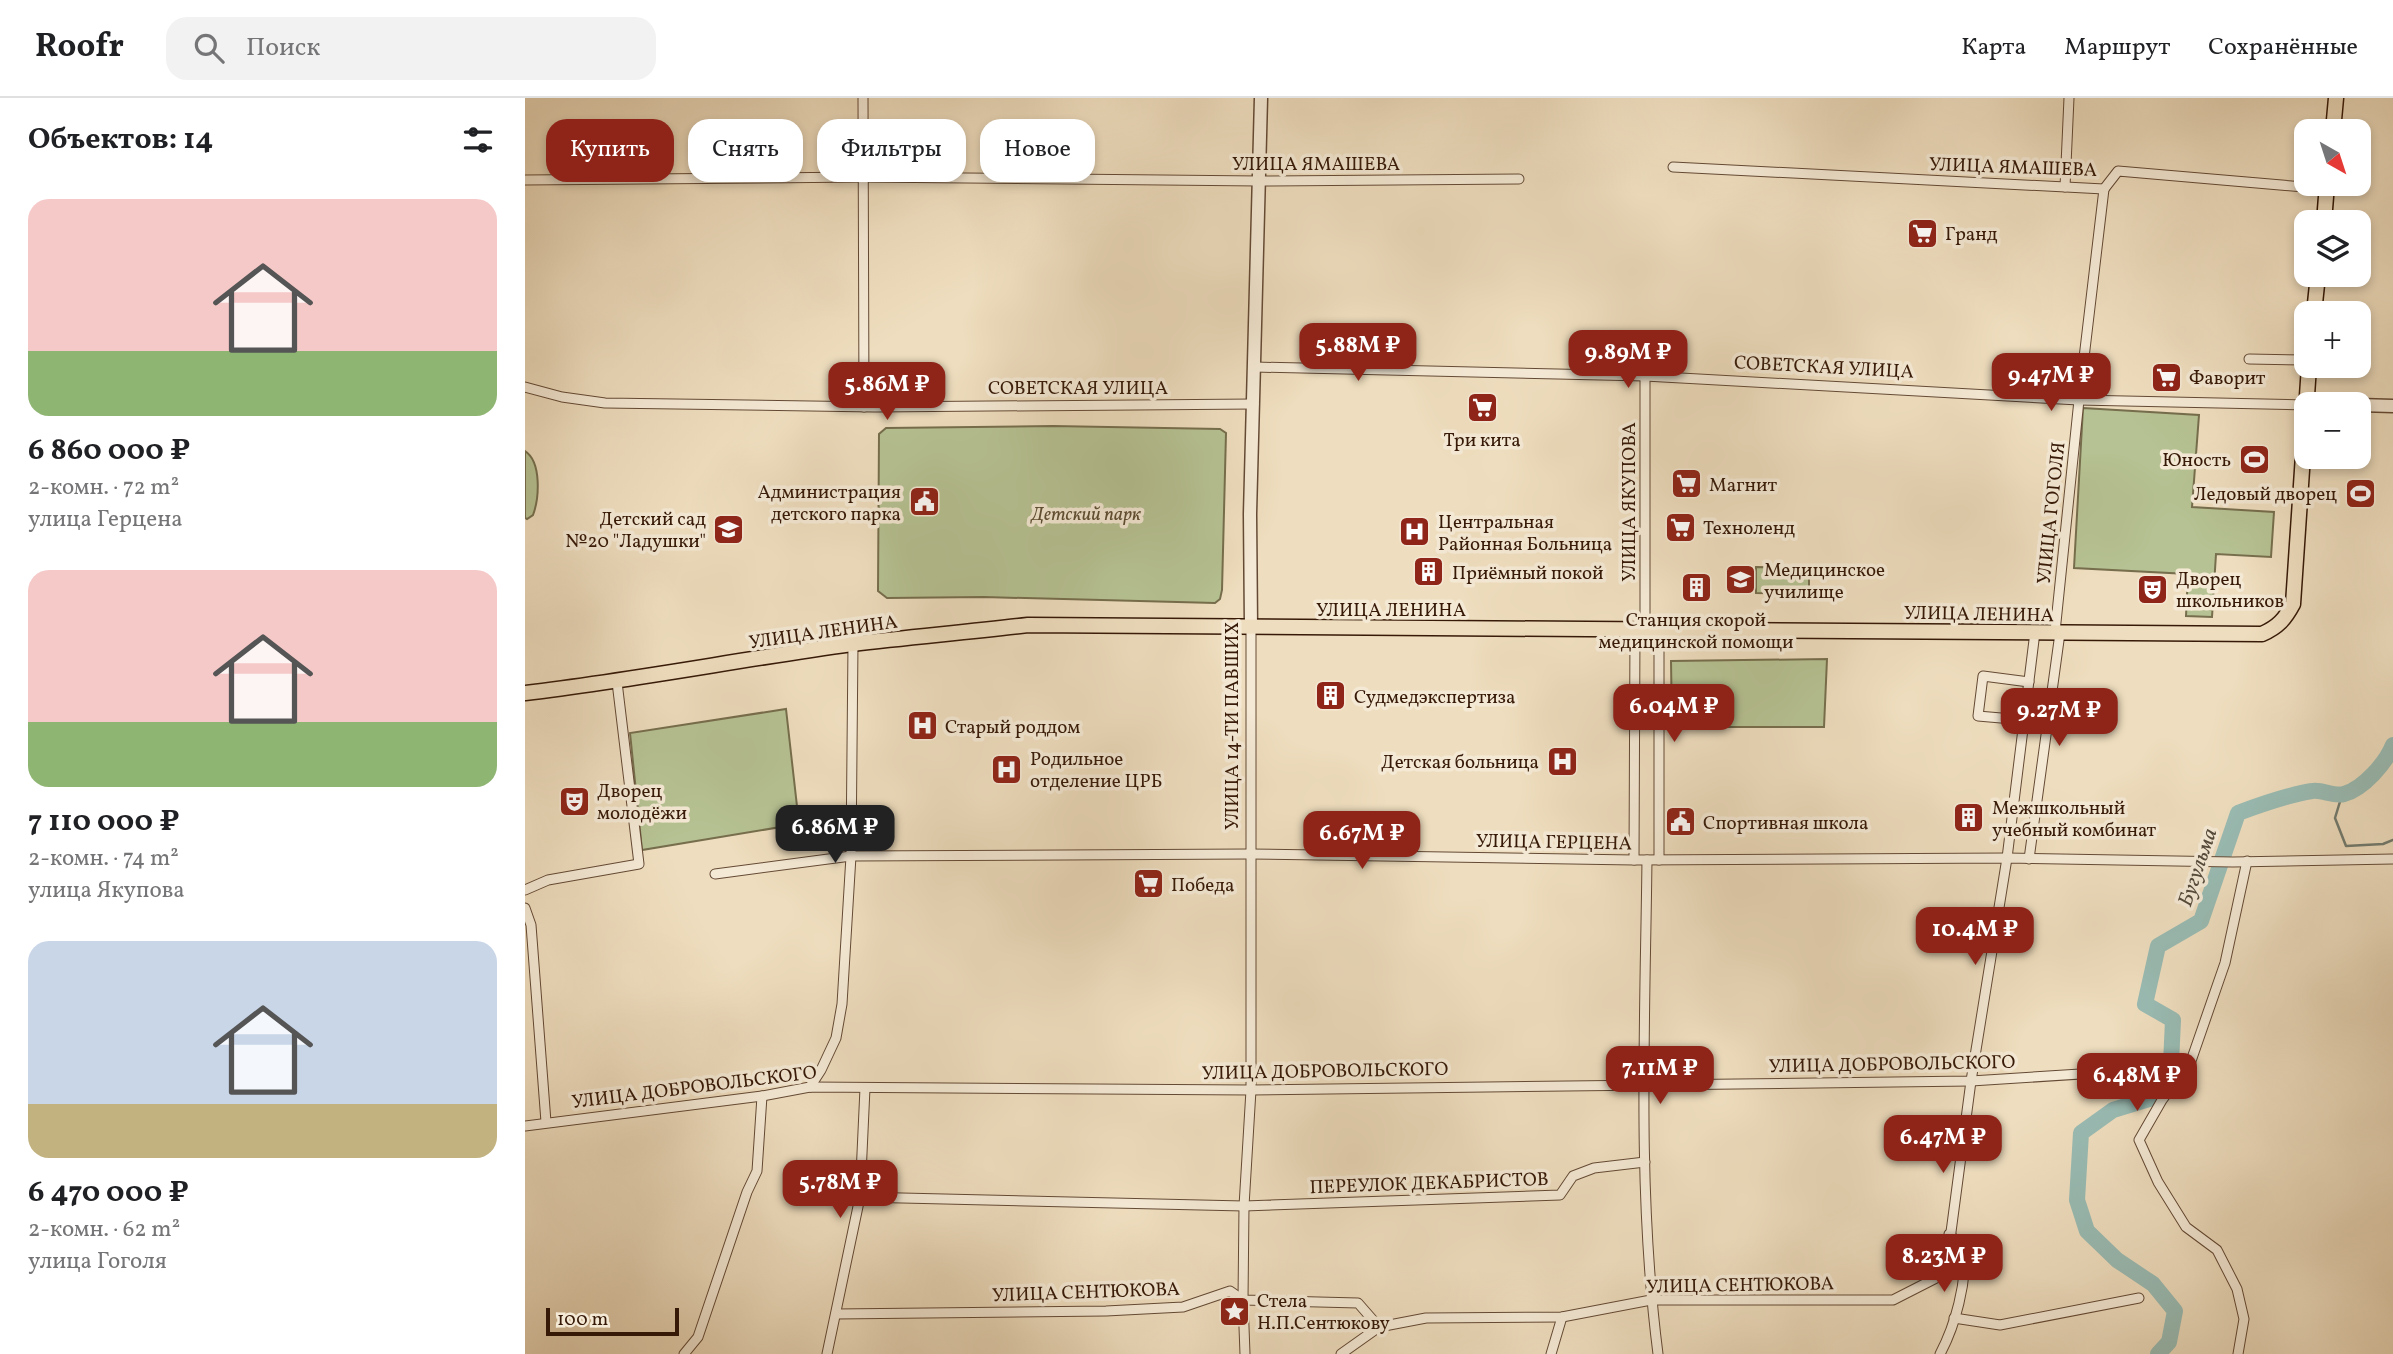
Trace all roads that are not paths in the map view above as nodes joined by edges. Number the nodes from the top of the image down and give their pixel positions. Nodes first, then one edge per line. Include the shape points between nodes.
1 (863, 98) edge
2 (1261, 98) edge
3 (2069, 98) edge
4 (2336, 98) edge
5 (863, 119) edge
6 (2334, 119) edge
7 (1673, 167) dead end
8 (817, 177) edge
9 (966, 178) edge
10 (525, 180) edge
11 (1519, 180) dead end
12 (1259, 181) junction
13 (863, 182) edge
14 (2294, 184) edge
15 (2065, 187) junction
16 (2105, 189) junction
17 (2249, 359) dead end
18 (2294, 360) edge
19 (1255, 367) junction
20 (1645, 376) junction
21 (525, 387) edge
22 (2079, 400) junction
23 (1254, 404) junction
24 (2294, 404) edge
25 (2371, 405) edge
26 (2393, 406) edge
27 (864, 407) junction
28 (2302, 469) edge
29 (1251, 627) junction
30 (1646, 629) junction
31 (2035, 632) junction
32 (2058, 633) junction
33 (853, 644) junction
34 (617, 682) junction
35 (2029, 682) junction
36 (525, 693) edge
37 (2024, 720) junction
38 (1249, 854) junction
39 (851, 856) junction
40 (2007, 858) junction
41 (2029, 859) junction
42 (2393, 859) edge
43 (1634, 860) junction
44 (1647, 860) junction
45 (1659, 860) junction
46 (2247, 861) junction
47 (715, 874) dead end
48 (525, 890) edge
49 (525, 908) edge
50 (2128, 1071) dead end
51 (1971, 1081) junction
52 (1644, 1084) junction
53 (810, 1087) junction
54 (865, 1088) junction
55 (1251, 1090) junction
56 (762, 1096) junction
57 (546, 1122) junction
58 (525, 1126) edge
59 (1645, 1162) junction
60 (860, 1197) junction
61 (1244, 1206) junction
62 (1949, 1234) junction
63 (2139, 1298) dead end
64 (1243, 1300) junction
65 (1651, 1300) junction
66 (836, 1314) junction
67 (1562, 1317) junction
68 (1954, 1318) junction
69 (1379, 1327) junction
70 (684, 1354) edge
71 (827, 1354) edge
72 (1245, 1354) edge
73 (1341, 1354) edge
74 (1551, 1354) edge
75 (1658, 1354) edge
76 (1940, 1354) edge
77 (2238, 1354) edge

1 - 5 street
2 - 12 street, УЛИЦА 14-ТИ ПАВШИХ
3 - 15 street
4 - 6 main road
7 - 15 street, УЛИЦА ЯМАШЕВА
8 - 10 street, УЛИЦА ЯМАШЕВА
9 - 12 street, УЛИЦА ЯМАШЕВА
11 - 12 street, УЛИЦА ЯМАШЕВА
12 - 19 street, УЛИЦА 14-ТИ ПАВШИХ
13 - 27 street
14 - 16 street, УЛИЦА ЯМАШЕВА via 2118,172
15 - 16 street, УЛИЦА ЯМАШЕВА
16 - 22 street, УЛИЦА ГОГОЛЯ
17 - 18 street
19 - 20 street, СОВЕТСКАЯ УЛИЦА
19 - 23 street, УЛИЦА 14-ТИ ПАВШИХ
20 - 22 street, СОВЕТСКАЯ УЛИЦА
20 - 30 street, УЛИЦА ЯКУПОВА
21 - 27 street, СОВЕТСКАЯ УЛИЦА via 605,403
22 - 24 street, СОВЕТСКАЯ УЛИЦА
22 - 32 street, УЛИЦА ГОГОЛЯ
23 - 27 street, СОВЕТСКАЯ УЛИЦА
23 - 29 street, УЛИЦА 14-ТИ ПАВШИХ
25 - 26 street
28 - 32 main road, УЛИЦА ЛЕНИНА via 2293,604 2277,627 2262,634
29 - 30 main road, УЛИЦА ЛЕНИНА
29 - 33 main road, УЛИЦА ЛЕНИНА via 1028,625
29 - 38 street, УЛИЦА 14-ТИ ПАВШИХ
30 - 31 main road, УЛИЦА ЛЕНИНА
30 - 43 street
30 - 45 street
31 - 32 main road, УЛИЦА ЛЕНИНА
31 - 35 street
32 - 41 street, УЛИЦА ГОГОЛЯ
33 - 34 main road, УЛИЦА ЛЕНИНА
33 - 39 street
34 - 36 main road, УЛИЦА ЛЕНИНА
34 - 48 street via 639,864 548,880
35 - 37 street
35 - 37 street via 1983,676 1978,716
37 - 40 street
38 - 39 street, УЛИЦА ГЕРЦЕНА
38 - 43 street, УЛИЦА ГЕРЦЕНА
38 - 55 street, УЛИЦА 14-ТИ ПАВШИХ
39 - 47 street, УЛИЦА ГЕРЦЕНА
39 - 53 street via 836,1038
40 - 41 street, УЛИЦА ГЕРЦЕНА
40 - 45 street, УЛИЦА ГЕРЦЕНА
40 - 51 street
41 - 46 street, УЛИЦА ГЕРЦЕНА
42 - 46 street, УЛИЦА ГЕРЦЕНА
43 - 44 street, УЛИЦА ГЕРЦЕНА
44 - 45 street, УЛИЦА ГЕРЦЕНА
44 - 52 street
46 - 77 street via 2225,963 2191,1061 2139,1140 2186,1227 2217,1250 2237,1289 2243,1319
49 - 57 street via 531,925
50 - 51 street, УЛИЦА ДОБРОВОЛЬСКОГО
51 - 52 street, УЛИЦА ДОБРОВОЛЬСКОГО
51 - 62 street
52 - 55 street, УЛИЦА ДОБРОВОЛЬСКОГО
52 - 59 street
53 - 54 street, УЛИЦА ДОБРОВОЛЬСКОГО
53 - 56 street, УЛИЦА ДОБРОВОЛЬСКОГО
54 - 55 street, УЛИЦА ДОБРОВОЛЬСКОГО
54 - 60 street
55 - 61 street, УЛИЦА 14-ТИ ПАВШИХ
56 - 57 street, УЛИЦА ДОБРОВОЛЬСКОГО
56 - 70 street via 757,1171 698,1337
57 - 58 street, УЛИЦА ДОБРОВОЛЬСКОГО
59 - 61 street, ПЕРЕУЛОК ДЕКАБРИСТОВ via 1594,1168 1573,1176 1560,1195
59 - 65 street
60 - 61 street
60 - 66 street
61 - 64 street, УЛИЦА 14-ТИ ПАВШИХ
62 - 65 street, УЛИЦА СЕНТЮКОВА via 1943,1275 1893,1300
62 - 68 street via 1965,1249 1966,1268
63 - 68 street via 2000,1325
64 - 66 street, УЛИЦА СЕНТЮКОВА via 1230,1291 1183,1307
64 - 69 street, УЛИЦА СЕНТЮКОВА via 1358,1303
64 - 72 street, УЛИЦА 14-ТИ ПАВШИХ
65 - 67 street, УЛИЦА СЕНТЮКОВА
65 - 75 street
66 - 71 street
67 - 69 street, УЛИЦА СЕНТЮКОВА via 1426,1318
67 - 74 street
68 - 76 street
69 - 73 street

